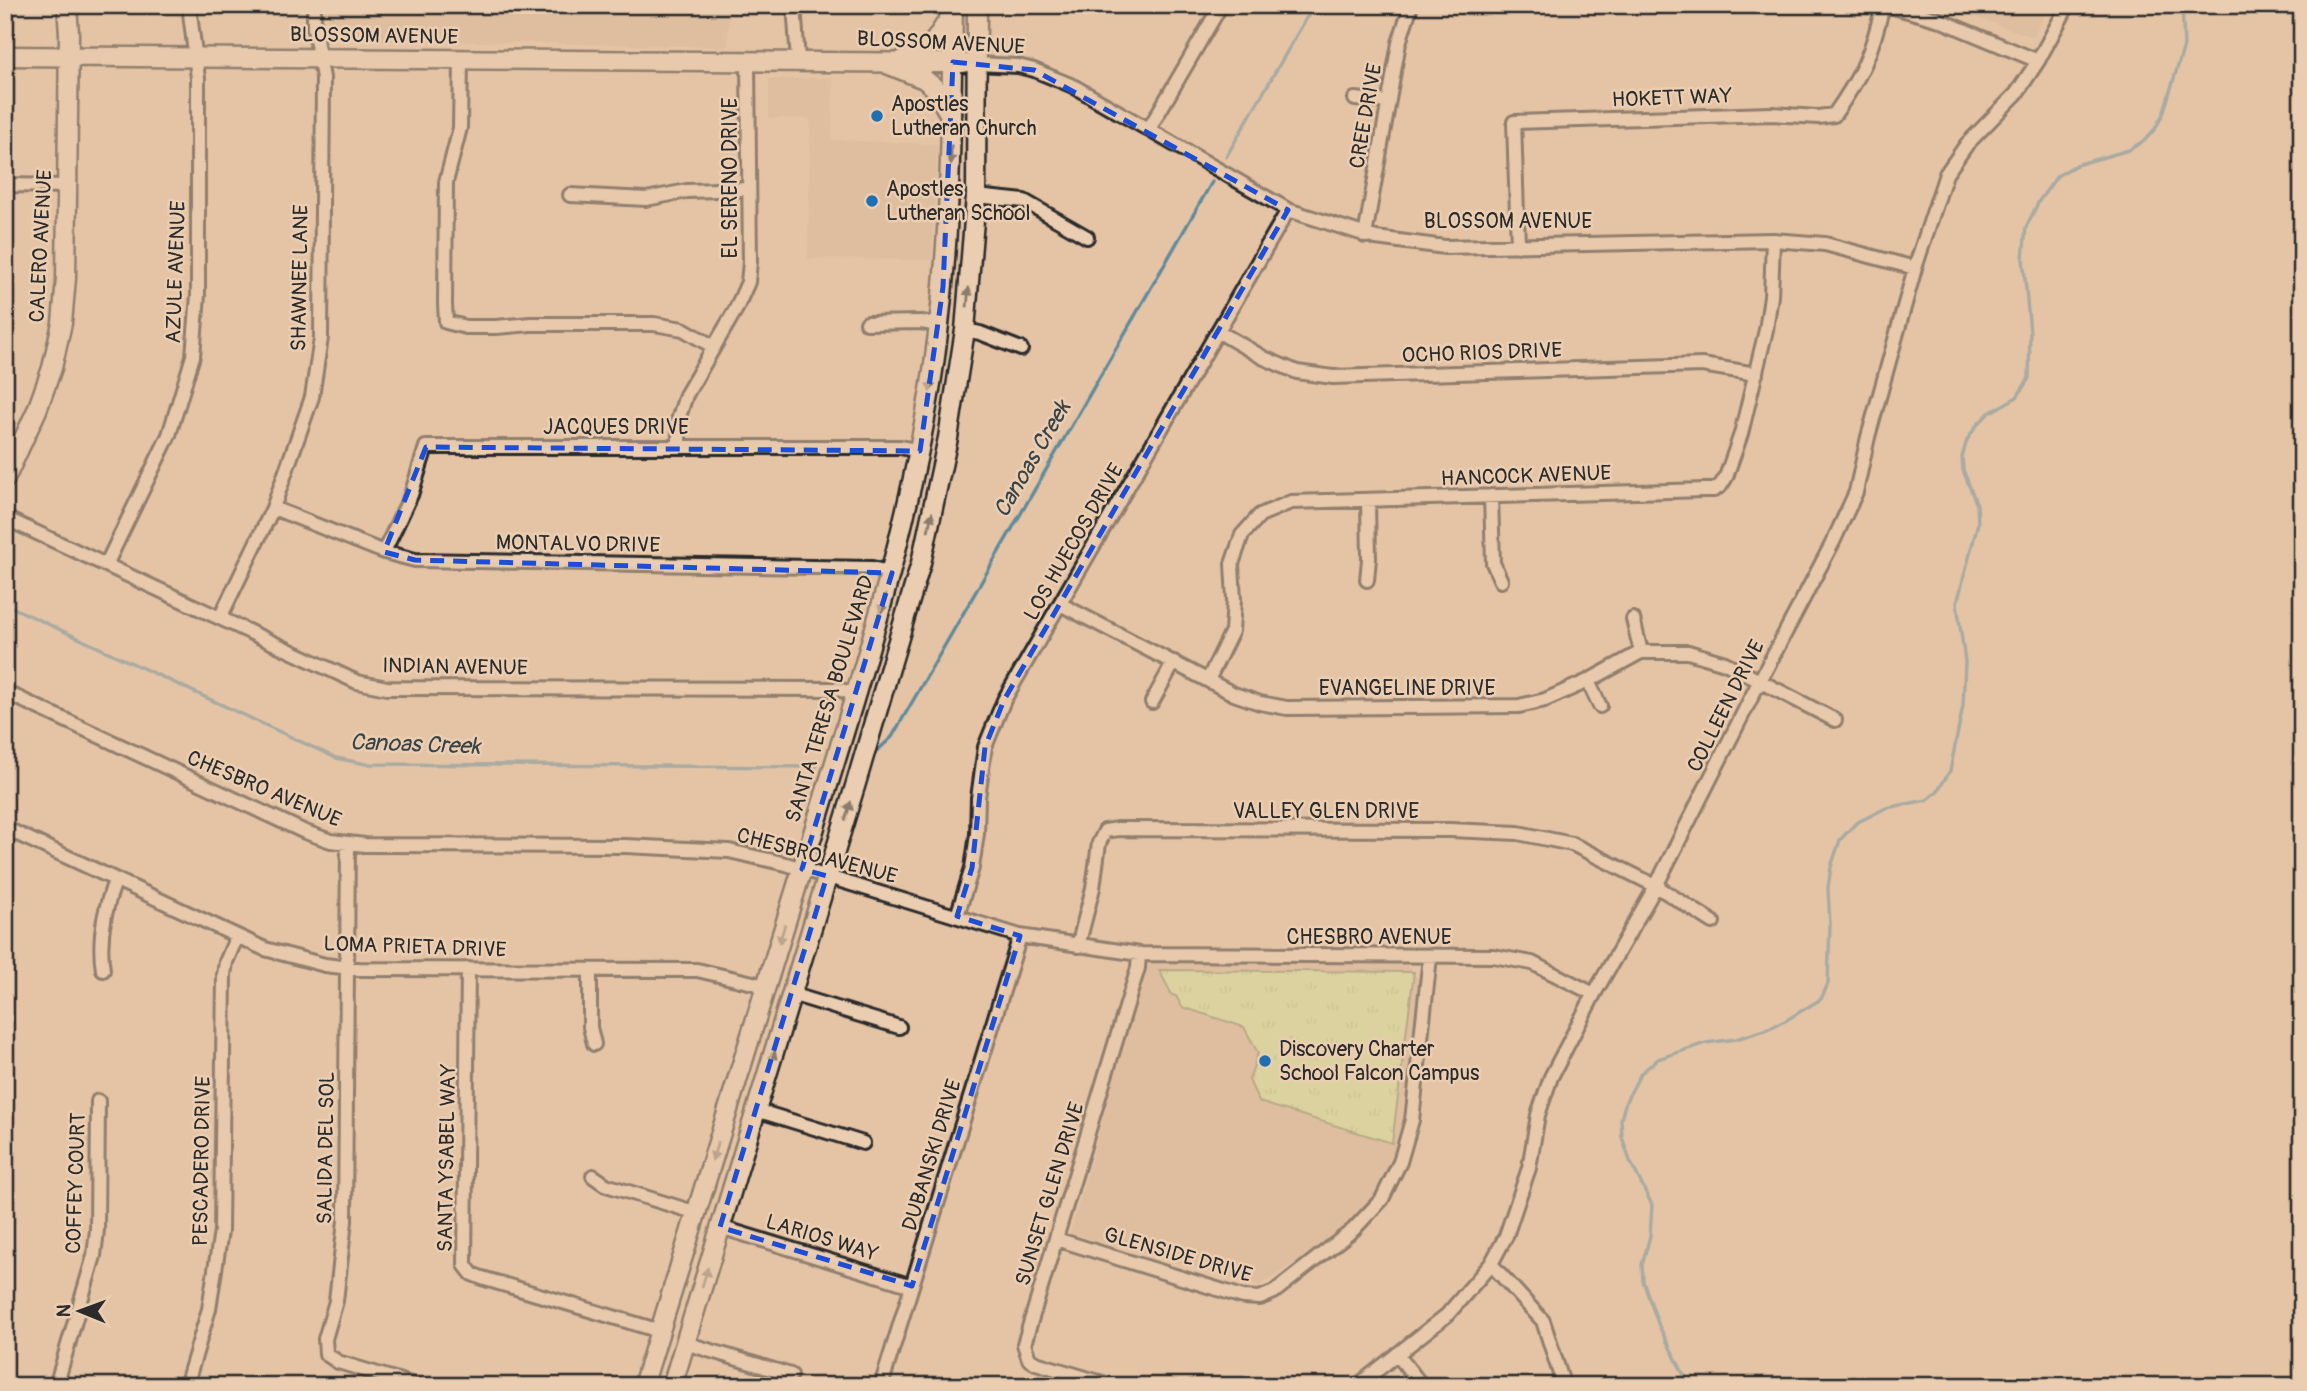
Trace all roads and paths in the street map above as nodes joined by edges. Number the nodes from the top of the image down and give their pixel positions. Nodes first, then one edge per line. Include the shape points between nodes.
1 (67, 5) edge
2 (189, 5) edge
3 (314, 5) edge
4 (794, 5) edge
5 (977, 5) edge
6 (1222, 5) edge
7 (1410, 5) edge
8 (1884, 5) edge
9 (2068, 5) edge
10 (953, 9) edge
11 (5, 56) edge
12 (69, 57) junction
13 (195, 58) junction
14 (317, 59) junction
15 (461, 60) junction
16 (748, 61) junction
17 (798, 61) junction
18 (880, 61) junction
19 (899, 61) junction
20 (2038, 61) junction
21 (953, 62) junction
22 (976, 64) junction
23 (1355, 99) dead end
24 (1388, 102) junction
25 (952, 120) junction
26 (1149, 129) junction
27 (5, 186) edge
28 (67, 186) junction
29 (748, 189) junction
30 (570, 195) dead end
31 (976, 196) junction
32 (1288, 210) junction
33 (1365, 236) junction
34 (1087, 237) dead end
35 (1773, 240) junction
36 (1518, 246) junction
37 (1915, 268) junction
38 (867, 323) dead end
39 (939, 325) junction
40 (965, 330) junction
41 (1219, 332) junction
42 (714, 347) junction
43 (1021, 349) dead end
44 (1756, 374) junction
45 (679, 445) junction
46 (919, 451) junction
47 (5, 479) edge
48 (1491, 496) junction
49 (1368, 500) junction
50 (273, 508) junction
51 (5, 518) edge
52 (384, 552) junction
53 (106, 565) junction
54 (892, 573) junction
55 (1367, 580) dead end
56 (1501, 581) dead end
57 (1059, 604) junction
58 (220, 618) junction
59 (1633, 619) dead end
60 (1641, 652) junction
61 (1174, 662) junction
62 (1208, 680) junction
63 (1588, 681) junction
64 (1760, 681) junction
65 (5, 692) edge
66 (856, 694) junction
67 (1152, 702) dead end
68 (1600, 706) dead end
69 (1835, 720) dead end
70 (5, 828) edge
71 (348, 844) junction
72 (802, 869) junction
73 (827, 876) junction
74 (115, 881) junction
75 (1656, 886) junction
76 (957, 916) junction
77 (1713, 922) dead end
78 (237, 936) junction
79 (1020, 936) junction
80 (1078, 946) junction
81 (1139, 954) junction
82 (1430, 957) junction
83 (346, 968) junction
84 (468, 969) junction
85 (103, 970) dead end
86 (590, 970) junction
87 (766, 986) junction
88 (792, 994) junction
89 (1594, 994) junction
90 (899, 1027) dead end
91 (594, 1044) dead end
92 (98, 1101) dead end
93 (757, 1110) junction
94 (863, 1143) dead end
95 (593, 1176) dead end
96 (697, 1213) junction
97 (720, 1227) junction
98 (1056, 1239) junction
99 (1491, 1264) junction
100 (912, 1286) junction
101 (660, 1331) junction
102 (685, 1343) junction
103 (1397, 1354) junction
104 (791, 1375) dead end
105 (1561, 1377) dead end
106 (57, 1386) edge
107 (186, 1386) edge
108 (418, 1386) edge
109 (643, 1386) edge
110 (672, 1386) edge
111 (881, 1386) edge
112 (1113, 1386) edge
113 (1357, 1386) edge
114 (1422, 1386) edge

1 - 12 main road, CALERO AVENUE
2 - 13 street, AZULE AVENUE
3 - 14 street, SHAWNEE LANE
4 - 17 street
5 - 22 main road
6 - 26 street
7 - 24 street, CREE DRIVE
8 - 20 street via 1937,19
8 - 36 street, HOKETT WAY via 1858,81 1834,115 1514,122
9 - 20 street, COLLEEN DRIVE
10 - 19 main road via 934,42
10 - 21 main road, SANTA TERESA BOULEVARD
11 - 12 main road, BLOSSOM AVENUE
12 - 13 main road, BLOSSOM AVENUE
12 - 28 main road, CALERO AVENUE
13 - 14 main road, BLOSSOM AVENUE
13 - 53 street, AZULE AVENUE via 198,295 193,356 169,435
14 - 15 main road, BLOSSOM AVENUE
14 - 50 street, SHAWNEE LANE via 323,78 321,338 312,397
15 - 16 main road, BLOSSOM AVENUE
15 - 42 street via 460,128 446,182 446,322 467,327 654,324 683,329
16 - 17 main road, BLOSSOM AVENUE
16 - 29 street, EL SERENO DRIVE
17 - 18 main road, BLOSSOM AVENUE
18 - 19 main road, BLOSSOM AVENUE
18 - 25 main road via 933,86
19 - 21 main road, BLOSSOM AVENUE
20 - 37 street, COLLEEN DRIVE via 2016,94 1967,144 1946,174
21 - 22 main road, BLOSSOM AVENUE
21 - 25 main road, SANTA TERESA BOULEVARD
22 - 26 street, BLOSSOM AVENUE via 1034,70 1073,86
22 - 31 main road
23 - 24 street
24 - 33 street, CREE DRIVE
25 -> 39 main road, SANTA TERESA BOULEVARD
26 - 32 street, BLOSSOM AVENUE
27 - 28 street
28 - 47 main road, CALERO AVENUE via 62,323 37,410
29 - 30 street via 701,190 646,199
29 - 42 street, EL SERENO DRIVE via 748,282
31 - 34 street via 1024,201
40 -> 31 main road
32 - 33 street, BLOSSOM AVENUE
32 - 41 street, LOS HUECOS DRIVE
33 - 36 street, BLOSSOM AVENUE via 1445,247
35 - 36 street, BLOSSOM AVENUE
35 - 37 street, BLOSSOM AVENUE via 1825,244
35 - 44 street, HANCOCK AVENUE via 1771,296
37 - 64 street, COLLEEN DRIVE via 1856,492
38 - 39 street
39 -> 46 main road, SANTA TERESA BOULEVARD
40 - 43 street
73 -> 40 main road via 921,563
41 - 44 street, OCHO RIOS DRIVE via 1297,372 1333,377 1702,365
41 - 57 street, LOS HUECOS DRIVE
42 - 45 street, EL SERENO DRIVE via 686,395 679,417
44 - 48 street, HANCOCK AVENUE via 1726,477 1714,489
45 - 46 street, JACQUES DRIVE via 900,447
45 - 52 street, JACQUES DRIVE via 426,447 411,495
46 - 54 main road, SANTA TERESA BOULEVARD
48 - 49 street, HANCOCK AVENUE
48 - 56 street via 1493,563
49 - 55 street
49 - 62 street, HANCOCK AVENUE via 1291,502 1260,516 1242,535 1232,564 1231,631
50 - 52 street, MONTALVO DRIVE
50 - 58 street, SHAWNEE LANE
51 - 53 street, INDIAN AVENUE
52 - 54 street, MONTALVO DRIVE via 415,560 872,568
53 - 58 street, INDIAN AVENUE
54 -> 66 main road, SANTA TERESA BOULEVARD
57 - 61 street, EVANGELINE DRIVE
57 - 76 street, LOS HUECOS DRIVE via 1003,700 985,747 972,868
58 - 66 street, INDIAN AVENUE via 357,682 387,688 837,689
59 - 60 street
60 - 63 street, EVANGELINE DRIVE
60 - 64 street, EVANGELINE DRIVE via 1688,652 1725,663
61 - 62 street, EVANGELINE DRIVE
61 - 67 street
62 - 63 street, EVANGELINE DRIVE via 1234,694 1287,708 1519,706 1545,701
63 - 68 street
64 - 69 street, EVANGELINE DRIVE
64 - 75 street, COLLEEN DRIVE
65 - 71 street, CHESBRO AVENUE via 305,832
66 - 72 main road, SANTA TERESA BOULEVARD
70 - 74 street, LOMA PRIETA DRIVE
71 - 72 street, CHESBRO AVENUE via 716,850
71 - 83 street, SALIDA DEL SOL
72 - 73 street, CHESBRO AVENUE
72 -> 87 main road, SANTA TERESA BOULEVARD
73 - 76 street, CHESBRO AVENUE
73 - 88 main road
74 - 78 street, LOMA PRIETA DRIVE
74 - 85 street via 103,923
75 - 77 street
75 - 80 street, VALLEY GLEN DRIVE via 1572,844 1518,833 1118,829 1105,831 1099,843
75 - 89 street, COLLEEN DRIVE
76 - 79 street, CHESBRO AVENUE
78 - 83 street, LOMA PRIETA DRIVE via 291,958
78 - 107 street, PESCADERO DRIVE via 224,975 218,1258 209,1309
79 - 80 street, CHESBRO AVENUE
79 - 100 street, DUBANSKI DRIVE
80 - 81 street, CHESBRO AVENUE
81 - 82 street, CHESBRO AVENUE
81 - 98 street, SUNSET GLEN DRIVE via 1139,968
82 - 89 street, CHESBRO AVENUE via 1493,956 1532,963
82 - 98 street, GLENSIDE DRIVE via 1412,1120 1400,1162 1382,1199 1353,1230 1275,1292 1260,1298 1243,1297
83 - 84 street, LOMA PRIETA DRIVE
83 - 108 street, SALIDA DEL SOL via 345,1221 336,1301 325,1339 327,1354 338,1363
84 - 86 street, LOMA PRIETA DRIVE
84 - 101 street, SANTA YSABEL WAY via 465,1265 482,1278
86 - 87 street, LOMA PRIETA DRIVE via 697,970
86 - 91 street
87 -> 96 main road, SANTA TERESA BOULEVARD
88 - 90 street
93 -> 88 main road
89 - 99 street, COLLEEN DRIVE via 1551,1077 1518,1204
92 - 106 street, COFFEY COURT via 94,1256
93 - 94 street
93 - 97 main road
95 - 96 street via 606,1185
96 - 101 main road, SANTA TERESA BOULEVARD
97 - 100 street, LARIOS WAY
102 -> 97 main road
98 - 112 street, SUNSET GLEN DRIVE via 1026,1352 1035,1363
99 - 103 street, COLLEEN DRIVE via 1447,1315
99 - 105 street via 1543,1321
100 - 111 street, DUBANSKI DRIVE
101 - 109 main road, SANTA TERESA BOULEVARD
102 - 104 street
102 - 110 main road
103 - 113 street, COLLEEN DRIVE
103 - 114 street

